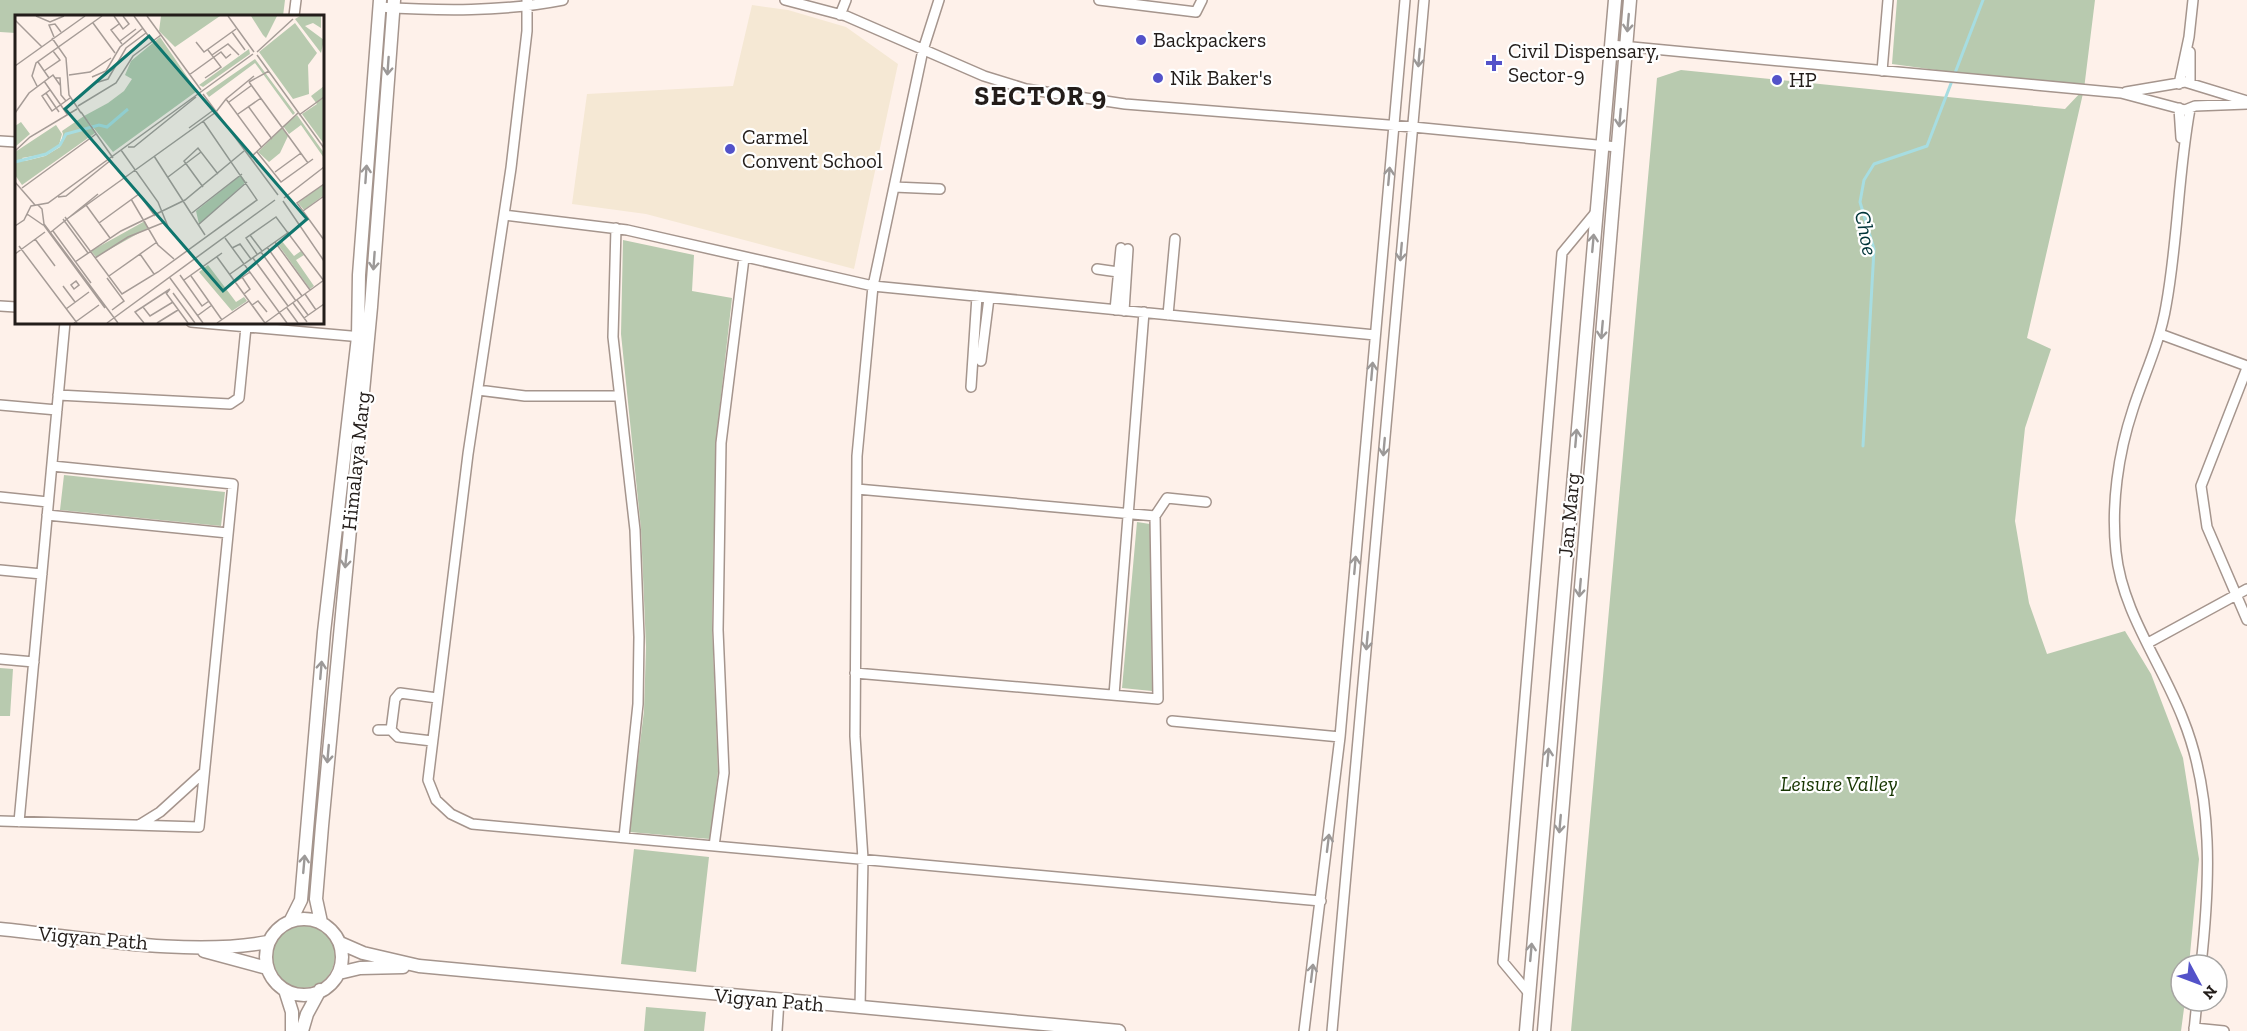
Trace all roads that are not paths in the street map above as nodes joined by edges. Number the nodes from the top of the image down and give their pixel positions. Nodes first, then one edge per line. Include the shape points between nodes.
1 (296, 0) edge
2 (563, 0) edge
3 (785, 0) edge
4 (846, 0) edge
5 (939, 0) edge
6 (1099, 0) edge
7 (1202, 0) edge
8 (1405, 0) edge
9 (1424, 0) edge
10 (1606, 0) edge
11 (1630, 0) edge
12 (1888, 0) edge
13 (2193, 0) edge
14 (379, 4) edge
15 (394, 4) edge
16 (527, 4) edge
17 (1614, 6) edge
18 (294, 15) edge
19 (840, 15) junction
20 (2189, 37) junction
21 (1611, 45) junction
22 (1626, 47) junction
23 (923, 50) junction
24 (1882, 71) junction
25 (2177, 85) junction
26 (2193, 85) junction
27 (2121, 93) junction
28 (2247, 103) edge
29 (2177, 107) junction
30 (2193, 107) junction
31 (1394, 125) junction
32 (1413, 127) junction
33 (0, 141) edge
34 (15, 142) edge
35 (1602, 145) junction
36 (1617, 147) junction
37 (2182, 153) junction
38 (894, 187) junction
39 (940, 189) dead end
40 (1596, 212) junction
41 (504, 215) junction
42 (616, 228) junction
43 (1175, 239) dead end
44 (744, 258) junction
45 (1097, 269) dead end
46 (1118, 272) junction
47 (873, 286) junction
48 (977, 297) junction
49 (989, 298) junction
50 (0, 306) edge
51 (15, 307) edge
52 (1119, 310) junction
53 (1144, 312) junction
54 (1168, 315) junction
55 (65, 324) edge
56 (213, 324) edge
57 (246, 327) junction
58 (1375, 334) junction
59 (2160, 334) junction
60 (363, 337) junction
61 (981, 361) dead end
62 (2247, 367) edge
63 (971, 387) dead end
64 (478, 390) junction
65 (58, 395) junction
66 (619, 396) junction
67 (0, 405) edge
68 (57, 410) junction
69 (52, 466) junction
70 (857, 489) junction
71 (0, 498) edge
72 (48, 502) junction
73 (1206, 502) dead end
74 (1127, 512) junction
75 (47, 515) junction
76 (1155, 516) junction
77 (228, 533) junction
78 (0, 570) edge
79 (42, 574) junction
80 (2247, 589) edge
81 (2235, 595) junction
82 (2247, 621) edge
83 (2148, 643) junction
84 (0, 659) edge
85 (34, 662) junction
86 (855, 673) junction
87 (1114, 695) junction
88 (437, 698) junction
89 (1172, 721) dead end
90 (378, 730) dead end
91 (391, 730) junction
92 (1340, 737) junction
93 (432, 741) junction
94 (204, 772) junction
95 (0, 821) edge
96 (19, 822) junction
97 (139, 825) junction
98 (624, 837) junction
99 (714, 846) junction
100 (863, 859) junction
101 (1321, 901) junction
102 (291, 920) junction
103 (321, 922) junction
104 (0, 929) edge
105 (268, 942) junction
106 (340, 943) junction
107 (185, 947) junction
108 (2202, 953) edge
109 (419, 966) junction
110 (267, 968) junction
111 (339, 973) junction
112 (285, 990) junction
113 (320, 990) junction
114 (1528, 992) junction
115 (779, 1000) junction
116 (860, 1008) junction
117 (2196, 1013) edge
118 (2194, 1030) edge
119 (292, 1031) edge
120 (302, 1031) edge
121 (777, 1031) edge
122 (1119, 1031) edge
123 (1304, 1031) edge
124 (1332, 1031) edge
125 (1526, 1031) edge
126 (1544, 1031) edge
127 (2224, 1031) edge

1 - 18 street
2 - 16 street
3 - 19 street
4 - 19 street
5 - 23 street
6 - 7 street via 1196,12
8 - 31 street
9 -> 32 street
10 - 17 street
11 -> 22 main road, Jan Marg
12 - 24 street
13 - 20 street
14 - 15 street
60 -> 14 main road, Himalaya Marg via 359,275
15 - 16 street via 443,11
15 -> 60 main road, Himalaya Marg
16 - 41 street
17 - 21 main road, Jan Marg
19 - 23 street
20 - 25 street
20 - 26 street
21 - 22 street
21 - 35 main road, Jan Marg
22 - 24 street
22 -> 36 main road, Jan Marg
23 - 31 street via 1026,89 1125,104
23 - 38 street
24 - 27 street
25 - 26 street
25 - 27 street
25 - 29 street via 2171,96
26 - 28 street
26 - 30 street via 2199,96
27 - 29 street
28 - 30 street
29 - 30 street
29 - 37 street
30 - 37 street
31 - 32 street
58 -> 31 street
32 - 35 street
32 -> 124 street
33 - 34 street
35 - 36 street
35 - 40 main road, Jan Marg
36 -> 126 main road, Jan Marg
37 - 59 street via 2167,306
38 - 39 street
38 - 47 street
114 -> 40 main road, Jan Marg
40 - 114 street via 1562,253 1503,962
41 - 42 street
41 - 64 street
42 - 44 street
42 - 66 street via 613,337
43 - 54 street
44 - 47 street
44 - 99 street via 721,443 718,630 723,773
45 - 46 street
46 - 52 street
46 - 52 street via 1124,248
47 - 48 street
47 - 70 street
48 - 49 street
48 - 63 street
49 - 52 street
49 - 61 street
50 - 51 street
52 - 53 street
53 - 54 street
53 - 74 street
54 - 58 street
55 - 65 street
56 - 57 street
57 - 60 street
57 - 65 street via 239,398 230,404
92 -> 58 street
59 - 62 street
59 - 83 street via 2132,411 2118,474 2114,516 2122,587
102 -> 60 main road, Himalaya Marg via 301,900 324,632
60 -> 103 main road, Himalaya Marg via 316,899
62 - 81 street via 2201,486 2207,527
64 - 66 street via 525,396
64 - 88 street
65 - 68 street
66 - 98 street via 635,530 639,637 638,704
67 - 68 street
68 - 69 street
69 - 72 street
69 - 77 street via 233,484
70 - 74 street
70 - 86 street
71 - 72 street
72 - 75 street
73 - 76 street via 1167,498
74 - 76 street
74 - 87 street
75 - 77 street
75 - 79 street
76 - 87 street via 1158,699
77 - 94 street
78 - 79 street
79 - 85 street
80 - 81 street
81 - 82 street
81 - 83 street
83 - 108 street via 2184,721 2204,798 2208,867
84 - 85 street
85 - 96 street
86 - 87 street
86 - 100 street
88 - 91 street via 400,693 395,699
88 - 93 street
89 - 92 street
90 - 91 street
91 - 93 street via 398,737
101 -> 92 street
93 - 98 street via 428,780 436,800 452,814 472,824
94 - 97 street via 160,812
94 - 97 street via 199,827
95 - 96 street
96 - 97 street
98 - 99 street
99 - 100 street
100 - 101 street
100 - 116 street
123 -> 101 street
102 - 103 main road
102 - 105 main road via 278,928
103 - 106 main road
104 - 107 main road, Vigyan Path
105 - 107 main road, Vigyan Path
105 - 110 main road
106 - 109 main road, Vigyan Path via 363,953
106 - 111 main road
107 - 110 main road, Vigyan Path
109 - 111 main road, Vigyan Path via 360,968
109 - 115 main road, Vigyan Path
110 - 112 main road
111 - 113 main road
112 - 113 main road via 301,995
112 - 119 main road via 292,1012
113 - 120 main road
114 - 125 main road, Jan Marg
115 - 116 main road, Vigyan Path
115 - 121 street
116 - 122 main road, Vigyan Path
117 - 118 street
118 - 127 street

